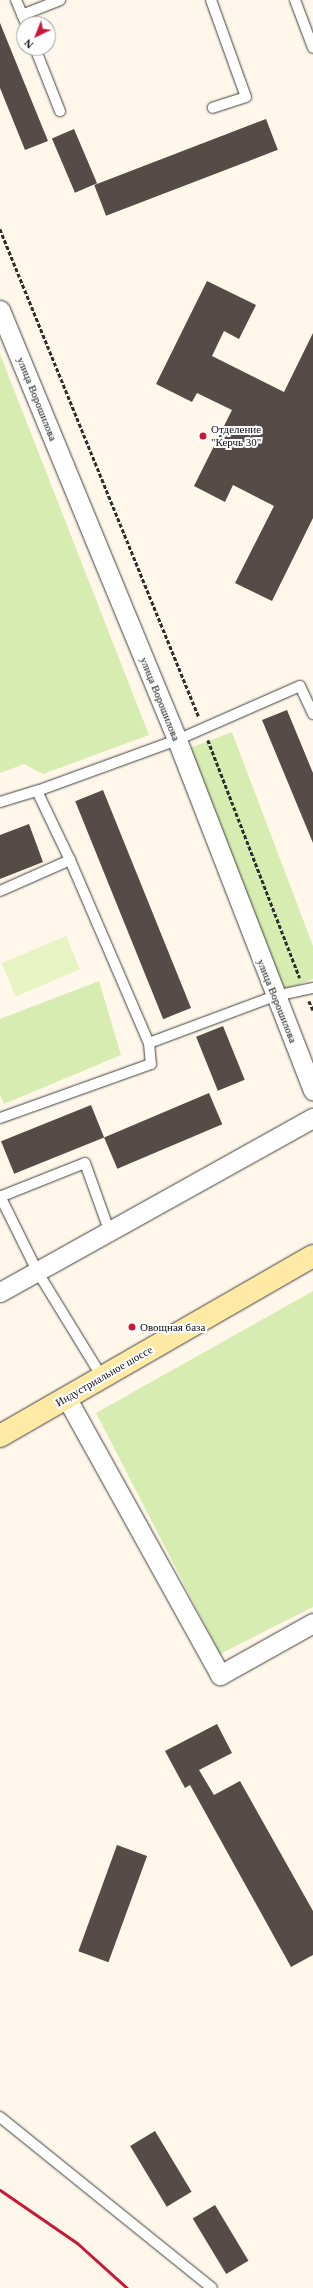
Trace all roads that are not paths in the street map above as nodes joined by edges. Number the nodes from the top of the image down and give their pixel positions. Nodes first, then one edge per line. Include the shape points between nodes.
1 (16, 0) edge
2 (60, 0) edge
3 (211, 0) edge
4 (295, 0) edge
5 (23, 16) edge
6 (30, 16) edge
7 (313, 48) edge
8 (38, 56) edge
9 (213, 108) dead end
10 (60, 111) dead end
11 (0, 310) edge
12 (313, 714) edge
13 (177, 740) junction
14 (37, 792) junction
15 (0, 802) edge
16 (70, 860) junction
17 (0, 891) edge
18 (309, 989) edge
19 (275, 996) junction
20 (149, 1043) junction
21 (312, 1083) edge
22 (0, 1118) edge
23 (313, 1118) edge
24 (1, 1196) edge
25 (109, 1230) junction
26 (313, 1256) edge
27 (37, 1271) junction
28 (0, 1292) edge
29 (102, 1377) junction
30 (66, 1397) junction
31 (0, 1436) edge
32 (313, 1623) edge
33 (0, 2117) edge
34 (212, 2288) edge

1 - 5 lane
2 - 6 lane
3 - 9 lane via 246,97
4 - 7 lane
8 - 10 lane
11 - 13 street, улица Ворошилова
12 - 13 lane via 300,686
13 - 14 lane
13 - 19 street, улица Ворошилова
14 - 15 lane
14 - 16 lane
16 - 17 lane
16 - 20 lane
18 - 19 lane
19 - 20 lane
19 - 21 street, улица Ворошилова
20 - 22 lane via 151,1064
23 - 25 street
24 - 25 lane via 85,1163
24 - 27 lane
25 - 27 street
26 - 29 main road, Индустриальное шоссе
27 - 28 street
27 - 29 lane
29 - 30 main road, Индустриальное шоссе
30 - 31 main road, Индустриальное шоссе
30 - 32 street via 220,1675
33 - 34 lane

